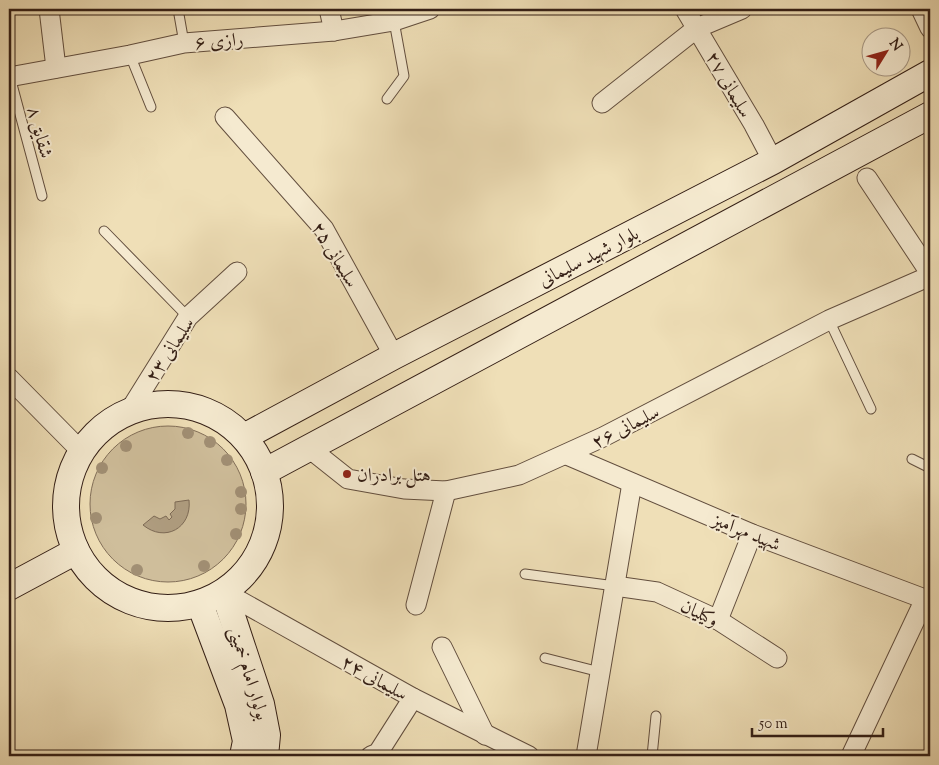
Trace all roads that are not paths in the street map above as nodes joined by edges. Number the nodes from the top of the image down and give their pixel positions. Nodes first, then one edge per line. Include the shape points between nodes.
1 (49, 9) edge
2 (178, 9) edge
3 (329, 9) edge
4 (430, 9) edge
5 (686, 9) edge
6 (742, 9) edge
7 (921, 9) edge
8 (394, 22) junction
9 (698, 28) junction
10 (930, 28) edge
11 (334, 31) junction
12 (184, 42) junction
13 (130, 55) junction
14 (56, 68) junction
15 (930, 73) edge
16 (9, 77) edge
17 (387, 99) dead end
18 (602, 103) dead end
19 (150, 107) dead end
20 (930, 115) edge
21 (225, 117) dead end
22 (773, 162) junction
23 (867, 178) dead end
24 (42, 196) dead end
25 (104, 231) dead end
26 (236, 272) dead end
27 (930, 274) edge
28 (188, 316) junction
29 (829, 320) junction
30 (394, 356) junction
31 (9, 378) edge
32 (871, 409) dead end
33 (130, 410) junction
34 (244, 437) junction
35 (310, 448) junction
36 (81, 451) junction
37 (567, 455) junction
38 (912, 459) dead end
39 (930, 468) edge
40 (264, 472) junction
41 (632, 484) junction
42 (446, 491) junction
43 (752, 534) junction
44 (76, 551) junction
45 (526, 574) dead end
46 (615, 586) junction
47 (9, 587) edge
48 (224, 592) junction
49 (928, 600) edge
50 (200, 604) junction
51 (416, 606) dead end
52 (718, 620) junction
53 (442, 648) dead end
54 (545, 658) dead end
55 (777, 658) dead end
56 (600, 672) junction
57 (413, 698) junction
58 (656, 716) dead end
59 (485, 735) junction
60 (243, 756) edge
61 (265, 756) edge
62 (371, 756) edge
63 (529, 756) edge
64 (586, 756) edge
65 (652, 756) edge
66 (851, 756) edge

1 - 14 street
2 - 12 lane
3 - 11 street
4 - 8 street, رازی ۶
5 - 9 street, سلیمانی ۲۷
6 - 9 street
7 - 10 street
8 - 11 street, رازی ۶
8 - 17 lane via 404,76
9 - 18 street
9 - 22 street, سلیمانی ۲۷
11 - 12 street, رازی ۶
12 - 13 street, رازی ۶
13 - 14 street, رازی ۶
13 - 19 lane
14 - 16 street, رازی ۶
15 - 22 main road, بلوار شهید سلیمانی
16 - 24 lane, شقایق ۸
20 - 35 main road, بلوار شهید سلیمانی
21 - 30 street, سلیمانی ۲۵ via 324,229
22 - 30 main road, بلوار شهید سلیمانی
23 - 27 street
25 - 28 lane
26 - 28 street, سلیمانی ۲۳
27 - 29 street, سلیمانی ۲۶
28 - 33 street, سلیمانی ۲۳
29 - 32 lane
29 - 37 street, سلیمانی ۲۶
30 - 34 main road, بلوار شهید سلیمانی
31 - 36 street
33 - 34 main road via 154,404 179,404 203,409 225,420
33 - 36 main road via 102,427
34 - 40 main road
35 - 40 main road, بلوار شهید سلیمانی
35 - 42 street, سلیمانی ۲۶ via 348,479 404,489
36 - 44 main road via 70,475 66,500 67,526
37 - 41 street, شهید مهرآمیز
37 - 42 street, سلیمانی ۲۶ via 519,475
38 - 39 lane
40 - 48 main road via 270,498 269,526 260,551 245,574
41 - 43 street, شهید مهرآمیز
41 - 46 street
42 - 51 street
43 - 49 street, شهید مهرآمیز
43 - 52 street
44 - 47 main road
44 - 50 main road via 92,575 115,594 142,605 171,608
45 - 46 lane
46 - 52 street, وکیلیان via 657,592
46 - 56 street
48 - 50 main road
48 - 57 street, سلیمانی ۲۴
48 - 61 main road, بولوار امام خمینی via 261,704 267,735
49 - 66 street
50 - 60 main road, بولوار امام خمینی via 238,705 246,742
52 - 55 street, وکیلیان
53 - 59 street
54 - 56 lane
56 - 64 street
57 - 59 street, سلیمانی ۲۴
57 - 62 street via 378,753
58 - 65 lane
59 - 63 street, سلیمانی ۲۴

